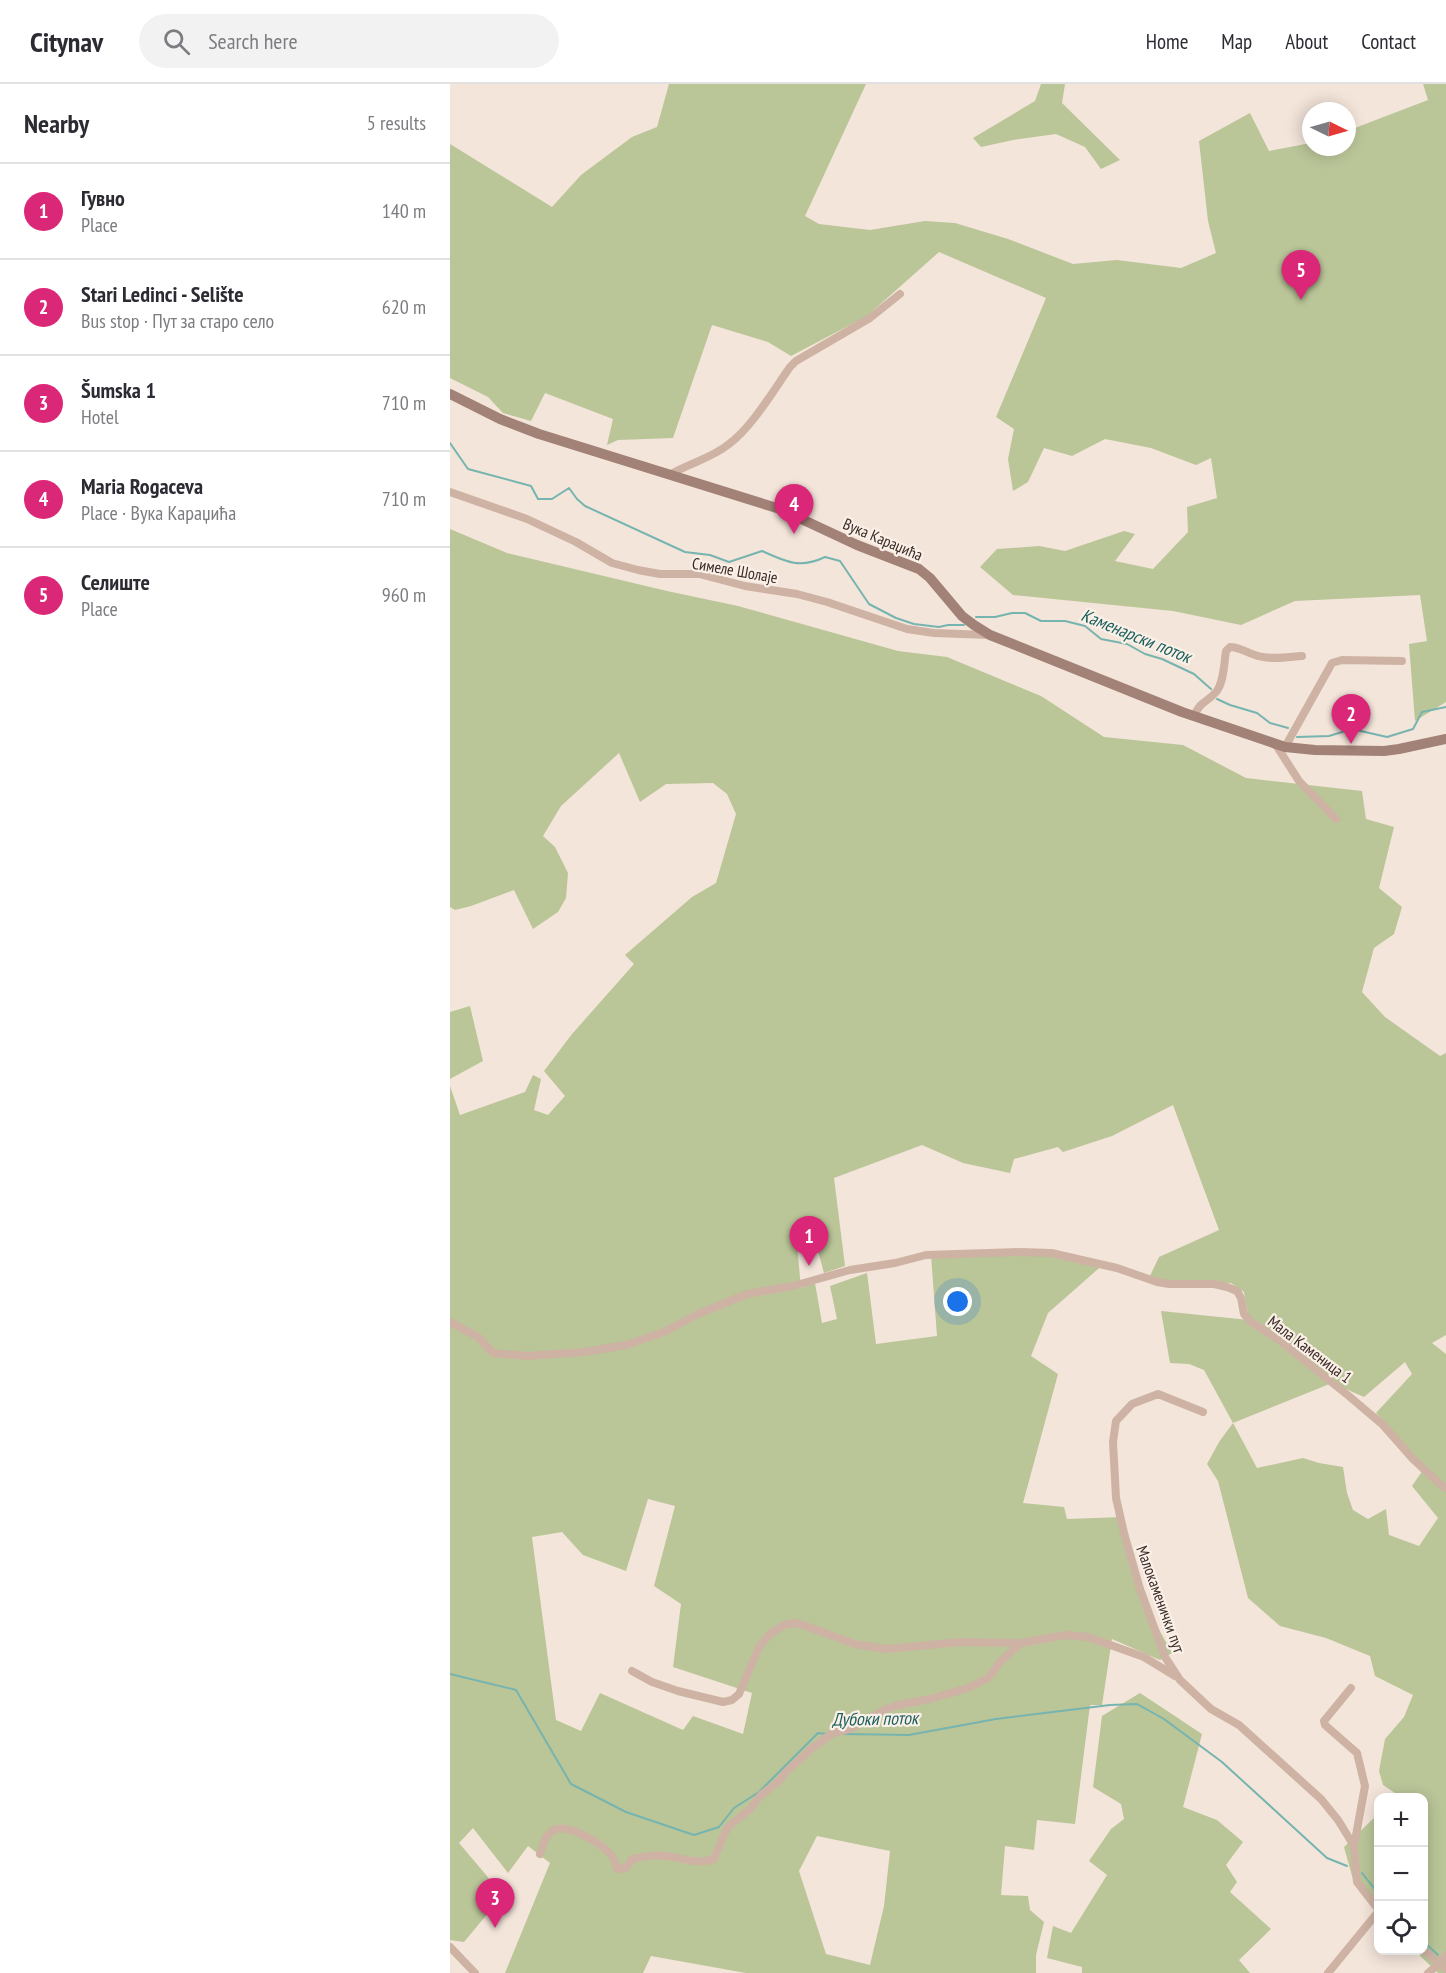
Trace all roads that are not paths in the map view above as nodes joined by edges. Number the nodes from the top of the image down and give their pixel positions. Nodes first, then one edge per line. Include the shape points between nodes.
1 (900, 294) dead end
2 (450, 394) edge
3 (671, 474) junction
4 (450, 492) edge
5 (990, 635) junction
6 (1302, 656) dead end
7 (1402, 661) dead end
8 (1194, 716) junction
9 (1446, 739) edge
10 (1280, 746) junction
11 (1336, 819) dead end
12 (450, 1322) edge
13 (1203, 1412) dead end
14 (1446, 1488) edge
15 (1021, 1643) junction
16 (632, 1671) dead end
17 (1180, 1680) junction
18 (1351, 1688) dead end
19 (1354, 1846) junction
20 (540, 1854) dead end
21 (1374, 1905) edge
22 (1374, 1916) edge
23 (450, 1947) edge
24 (1428, 1954) edge
25 (1446, 1955) edge
26 (1442, 1966) edge
27 (475, 1973) edge
28 (1328, 1973) edge
29 (1428, 1973) edge

1 - 3 street via 870,318 796,361 731,443
2 - 3 street, Вука Караџића via 538,434
3 - 5 street, Вука Караџића via 780,509 919,569 962,616
4 - 5 street, Симеле Шолаје via 527,519 612,563 660,574 699,574 797,594 908,629
5 - 8 street, Вука Караџића
6 - 8 street via 1261,657 1230,646 1220,688 1203,701
7 - 10 street via 1332,663
8 - 10 street, Вука Караџића
9 - 10 street, Вука Караџића via 1384,751
10 - 11 street via 1299,781
12 - 14 street, Мала Каменица 1 via 478,1337 493,1353 561,1355 626,1345 747,1294 850,1270 926,1255 1051,1253 1157,1282 1214,1284 1237,1291 1244,1314 1251,1322 1383,1425
13 - 17 street, Малокаменички пут via 1158,1394 1132,1404 1124,1412 1116,1421 1113,1442 1116,1498 1124,1533 1165,1657
15 - 16 street via 961,1642 885,1649 855,1644 794,1623 771,1633 759,1647 739,1694 723,1702 678,1691
15 - 17 street via 1066,1635 1089,1636 1144,1657
15 - 20 street via 988,1678 968,1688 898,1705 831,1734 728,1827 714,1859 705,1862 642,1856 632,1859 626,1869 617,1869 604,1848 565,1828 553,1830
17 - 19 street, Малокаменички пут via 1211,1709 1239,1725 1321,1799
18 - 19 street via 1324,1721 1357,1753 1365,1786
19 - 21 street, Малокаменички пут via 1357,1882
22 - 28 street
23 - 27 street
24 - 26 street
25 - 26 street
26 - 29 street

